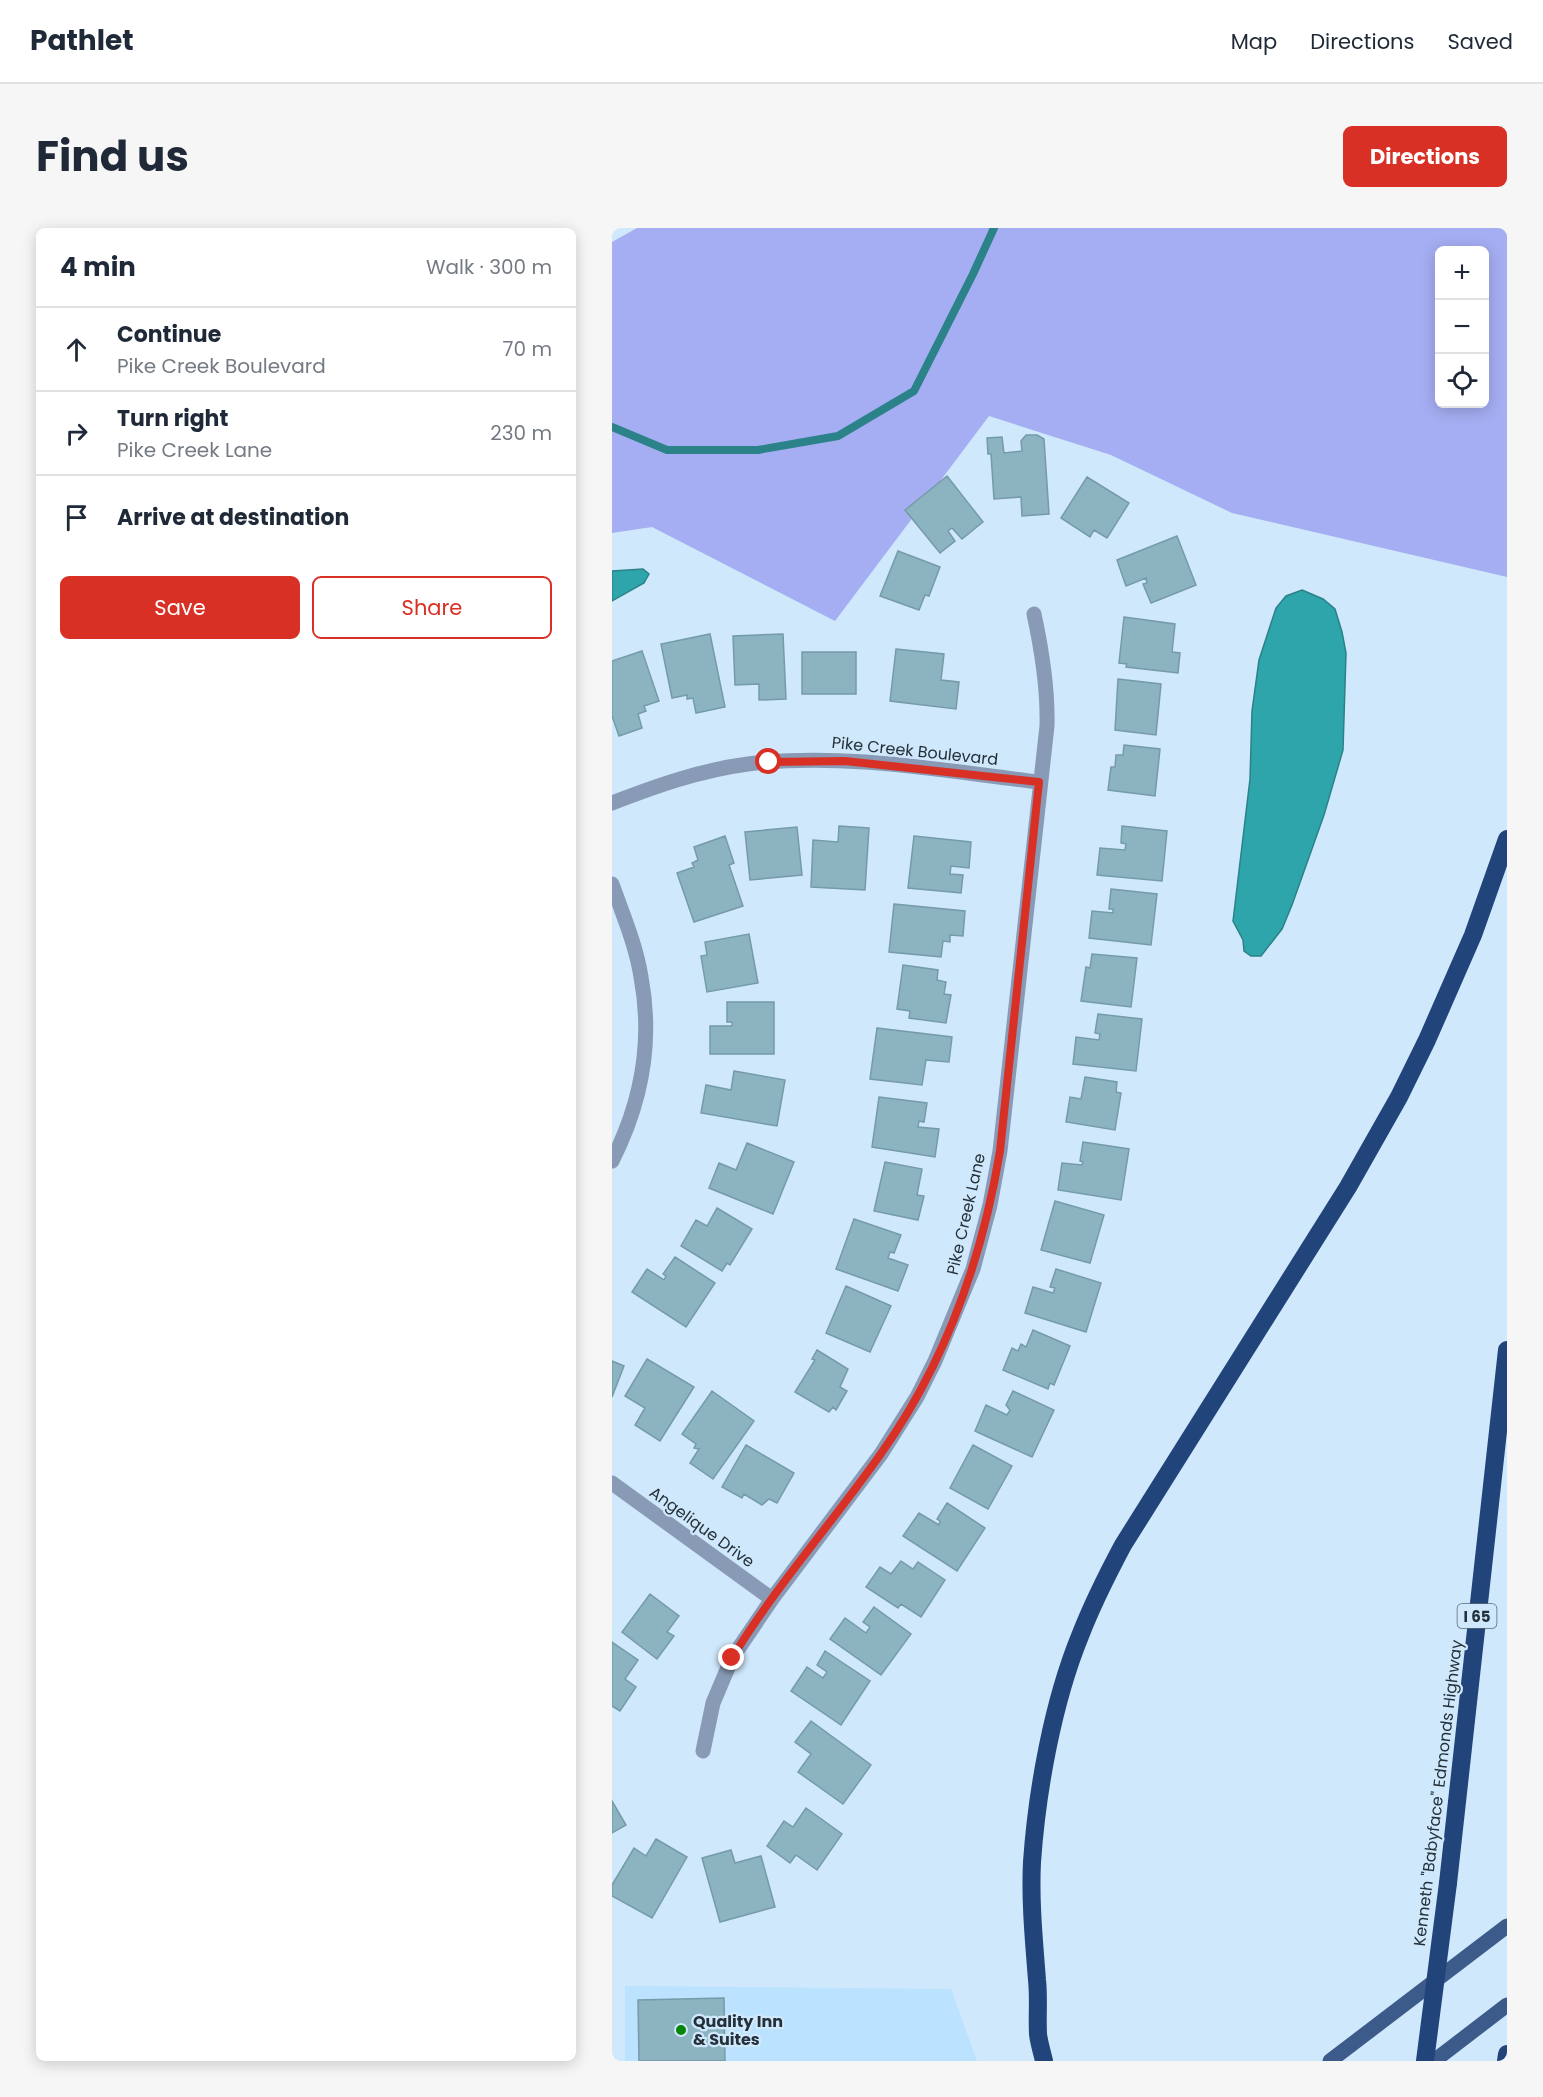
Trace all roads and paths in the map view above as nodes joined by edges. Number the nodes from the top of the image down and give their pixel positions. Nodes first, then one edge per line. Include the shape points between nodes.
1 (1034, 614) dead end
2 (1039, 782) junction
3 (612, 803) edge
4 (1507, 839) edge
5 (612, 884) edge
6 (612, 1161) edge
7 (1507, 1350) edge
8 (612, 1483) edge
9 (772, 1599) junction
10 (703, 1751) dead end
11 (1507, 1926) edge
12 (1507, 2005) edge
13 (1507, 2054) edge
14 (1044, 2061) edge
15 (1330, 2061) edge
16 (1425, 2061) edge
17 (1434, 2061) edge
18 (1506, 2061) edge

1 - 2 street, Pike Creek Lane via 1048,703
2 - 3 street, Pike Creek Boulevard via 845,761 777,762 700,773
2 - 9 street, Pike Creek Lane via 1003,1124 990,1205 973,1269 944,1342 911,1407 881,1454
4 - 14 highway via 1459,970 1399,1097 1338,1203 1123,1545 1080,1635 1056,1707 1037,1804 1032,1861 1038,2035
5 - 6 street via 636,953 646,1035 635,1105
7 - 16 highway, Kenneth "Babyface" Edmonds Highway / I 65, bridge
8 - 9 street, Angelique Drive
9 - 10 street, Pike Creek Lane via 727,1667 712,1703
11 - 15 main road
12 - 17 main road
13 - 18 highway

